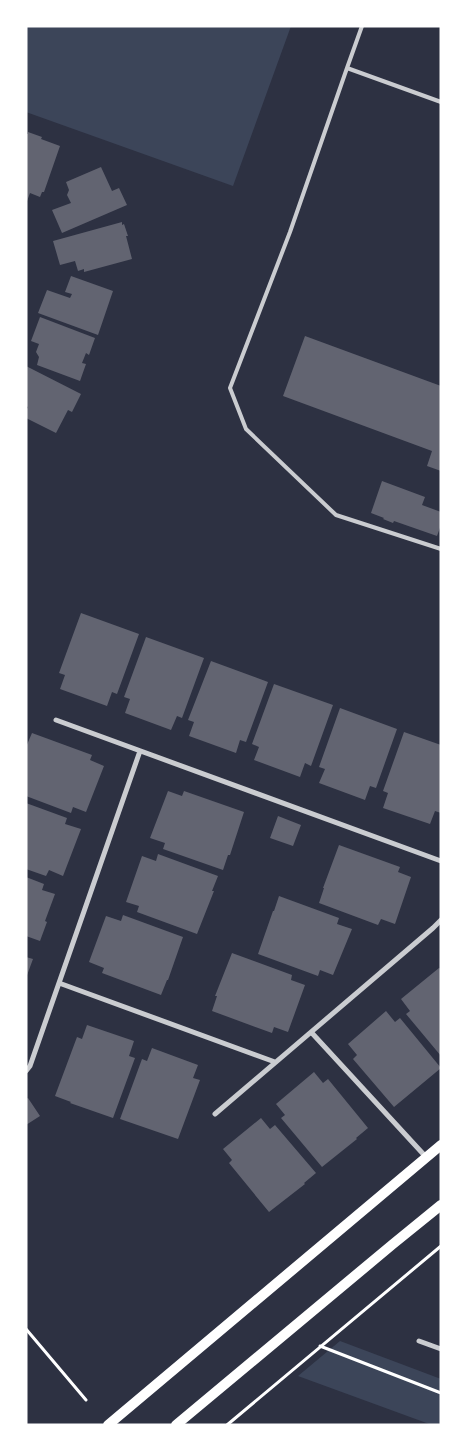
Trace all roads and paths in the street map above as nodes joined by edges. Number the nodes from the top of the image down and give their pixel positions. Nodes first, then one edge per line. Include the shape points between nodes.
1 (362, 26) edge
2 (347, 68) junction
3 (441, 102) edge
4 (441, 550) edge
5 (56, 720) dead end
6 (140, 751) junction
7 (441, 861) edge
8 (441, 920) edge
9 (59, 983) junction
10 (311, 1032) junction
11 (275, 1062) junction
12 (26, 1071) edge
13 (215, 1114) dead end
14 (441, 1145) edge
15 (426, 1157) junction
16 (441, 1206) edge
17 (441, 1246) edge
18 (26, 1329) edge
19 (419, 1341) dead end
20 (320, 1346) junction
21 (441, 1349) edge
22 (441, 1393) edge
23 (86, 1400) dead end
24 (108, 1425) edge
25 (176, 1425) edge
26 (227, 1425) edge

1 - 2 lane
2 - 3 lane
2 - 4 lane via 290,232 230,388 246,429 336,515
5 - 6 street
6 - 7 street
6 - 9 street
8 - 10 street
9 - 11 street
9 - 12 street
10 - 11 street
10 - 15 street
11 - 13 street
14 - 15 main road
15 - 24 main road
16 - 25 main road
17 - 20 path
18 - 23 path
19 - 21 street
20 - 22 path
20 - 26 path

